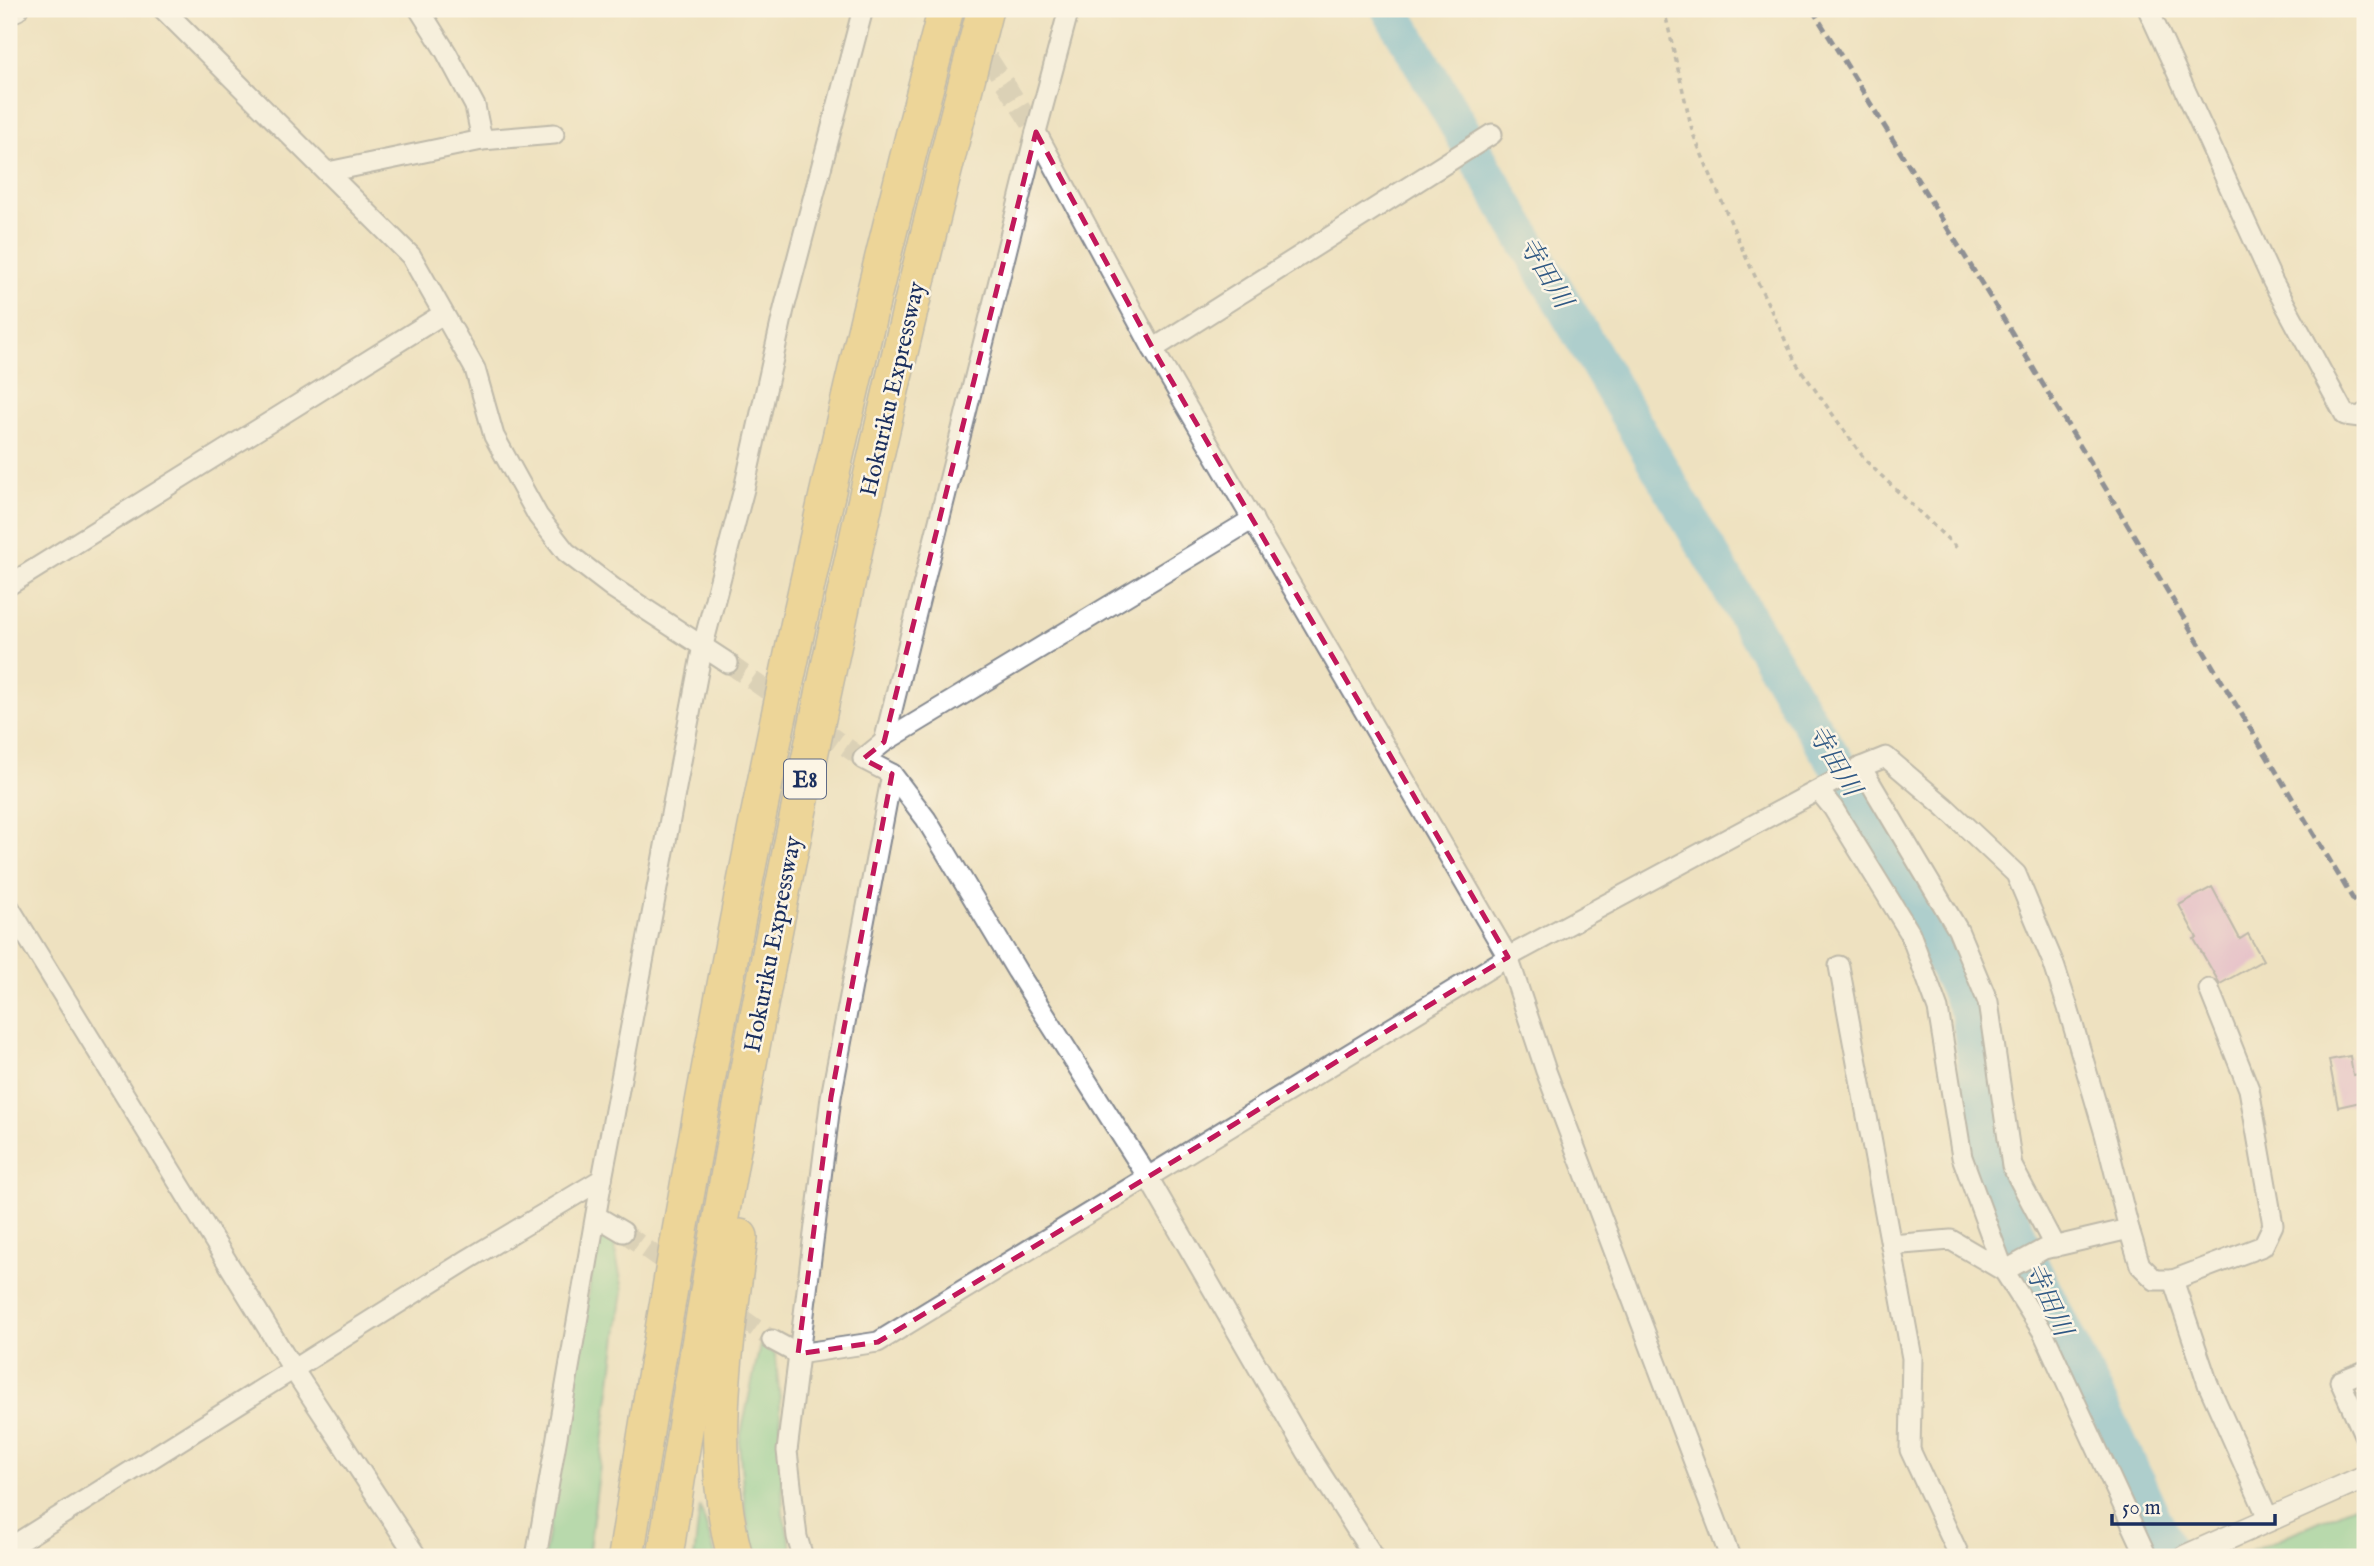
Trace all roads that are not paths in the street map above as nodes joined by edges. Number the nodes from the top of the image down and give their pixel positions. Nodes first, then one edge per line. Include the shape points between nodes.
1 (16, 9) edge
2 (163, 9) edge
3 (419, 9) edge
4 (863, 9) edge
5 (946, 9) edge
6 (985, 9) edge
7 (1069, 9) edge
8 (2148, 9) edge
9 (9, 12) edge
10 (1036, 132) junction
11 (554, 134) dead end
12 (1492, 134) dead end
13 (482, 140) junction
14 (328, 172) junction
15 (443, 314) junction
16 (1153, 349) junction
17 (2365, 413) edge
18 (1253, 519) junction
19 (9, 585) edge
20 (703, 645) junction
21 (728, 663) tunnel mouth
22 (884, 743) junction
23 (1861, 767) junction
24 (892, 774) junction
25 (1819, 791) junction
26 (787, 865) junction
27 (9, 907) edge
28 (1508, 957) junction
29 (1839, 966) dead end
30 (2209, 989) dead end
31 (692, 1156) junction
32 (1149, 1179) junction
33 (602, 1180) junction
34 (596, 1216) junction
35 (2129, 1229) junction
36 (623, 1232) tunnel mouth
37 (1891, 1245) junction
38 (2055, 1247) junction
39 (2004, 1272) junction
40 (2173, 1280) junction
41 (772, 1340) tunnel mouth
42 (798, 1354) junction
43 (293, 1369) junction
44 (2365, 1371) edge
45 (2365, 1437) edge
46 (2365, 1477) edge
47 (2269, 1520) junction
48 (9, 1548) edge
49 (417, 1557) edge
50 (536, 1557) edge
51 (612, 1557) edge
52 (626, 1557) edge
53 (665, 1557) edge
54 (735, 1557) edge
55 (803, 1557) edge
56 (1374, 1557) edge
57 (1730, 1557) edge
58 (1960, 1557) edge
59 (2147, 1557) edge
60 (2185, 1557) edge

1 - 9 street
2 - 14 street
3 - 13 street via 475,106
4 - 20 street
5 - 31 highway, Hokuriku Expressway / E8 via 860,346 747,865
6 - 26 highway, Hokuriku Expressway / E8 via 900,348
7 - 10 street
8 - 17 street via 2273,282 2345,415
10 - 16 street
10 - 22 street
11 - 13 street
12 - 16 street
13 - 14 street
14 - 15 street via 411,256
15 - 19 street
15 - 20 street via 475,369 494,436 538,516 566,552
16 - 18 street
18 - 22 street
18 - 28 street
20 - 21 street
20 - 33 street
22 - 24 street via 863,760
23 - 25 street
23 - 35 street via 1886,757 2016,874 2068,1008
23 - 38 street via 1958,930 1989,1002 2012,1166
24 - 32 street via 926,819
24 - 42 street via 831,1097
25 - 28 street
25 - 39 street via 1910,933 1938,1009 1962,1157
26 - 53 highway, Hokuriku Expressway / E8 via 725,1187
26 - 54 highway via 722,1400 723,1503
27 - 43 street
28 - 32 street
28 - 57 street via 1551,1084
29 - 37 street
30 - 40 street via 2249,1089 2273,1225 2263,1245
31 - 51 highway via 672,1232
31 - 52 highway, Hokuriku Expressway / E8
32 - 42 street via 878,1342
32 - 56 street via 1307,1452
33 - 34 street
33 - 43 street
34 - 36 street
34 - 50 street
35 - 38 street
35 - 40 street via 2140,1265 2155,1280
37 - 39 street via 1951,1240
37 - 58 street via 1912,1358 1910,1450
38 - 39 street
39 - 59 street via 2043,1332
40 - 47 street via 2208,1384
41 - 42 street
42 - 55 street via 787,1451
43 - 48 street
43 - 49 street
44 - 45 street via 2340,1381
46 - 47 street
47 - 60 street

